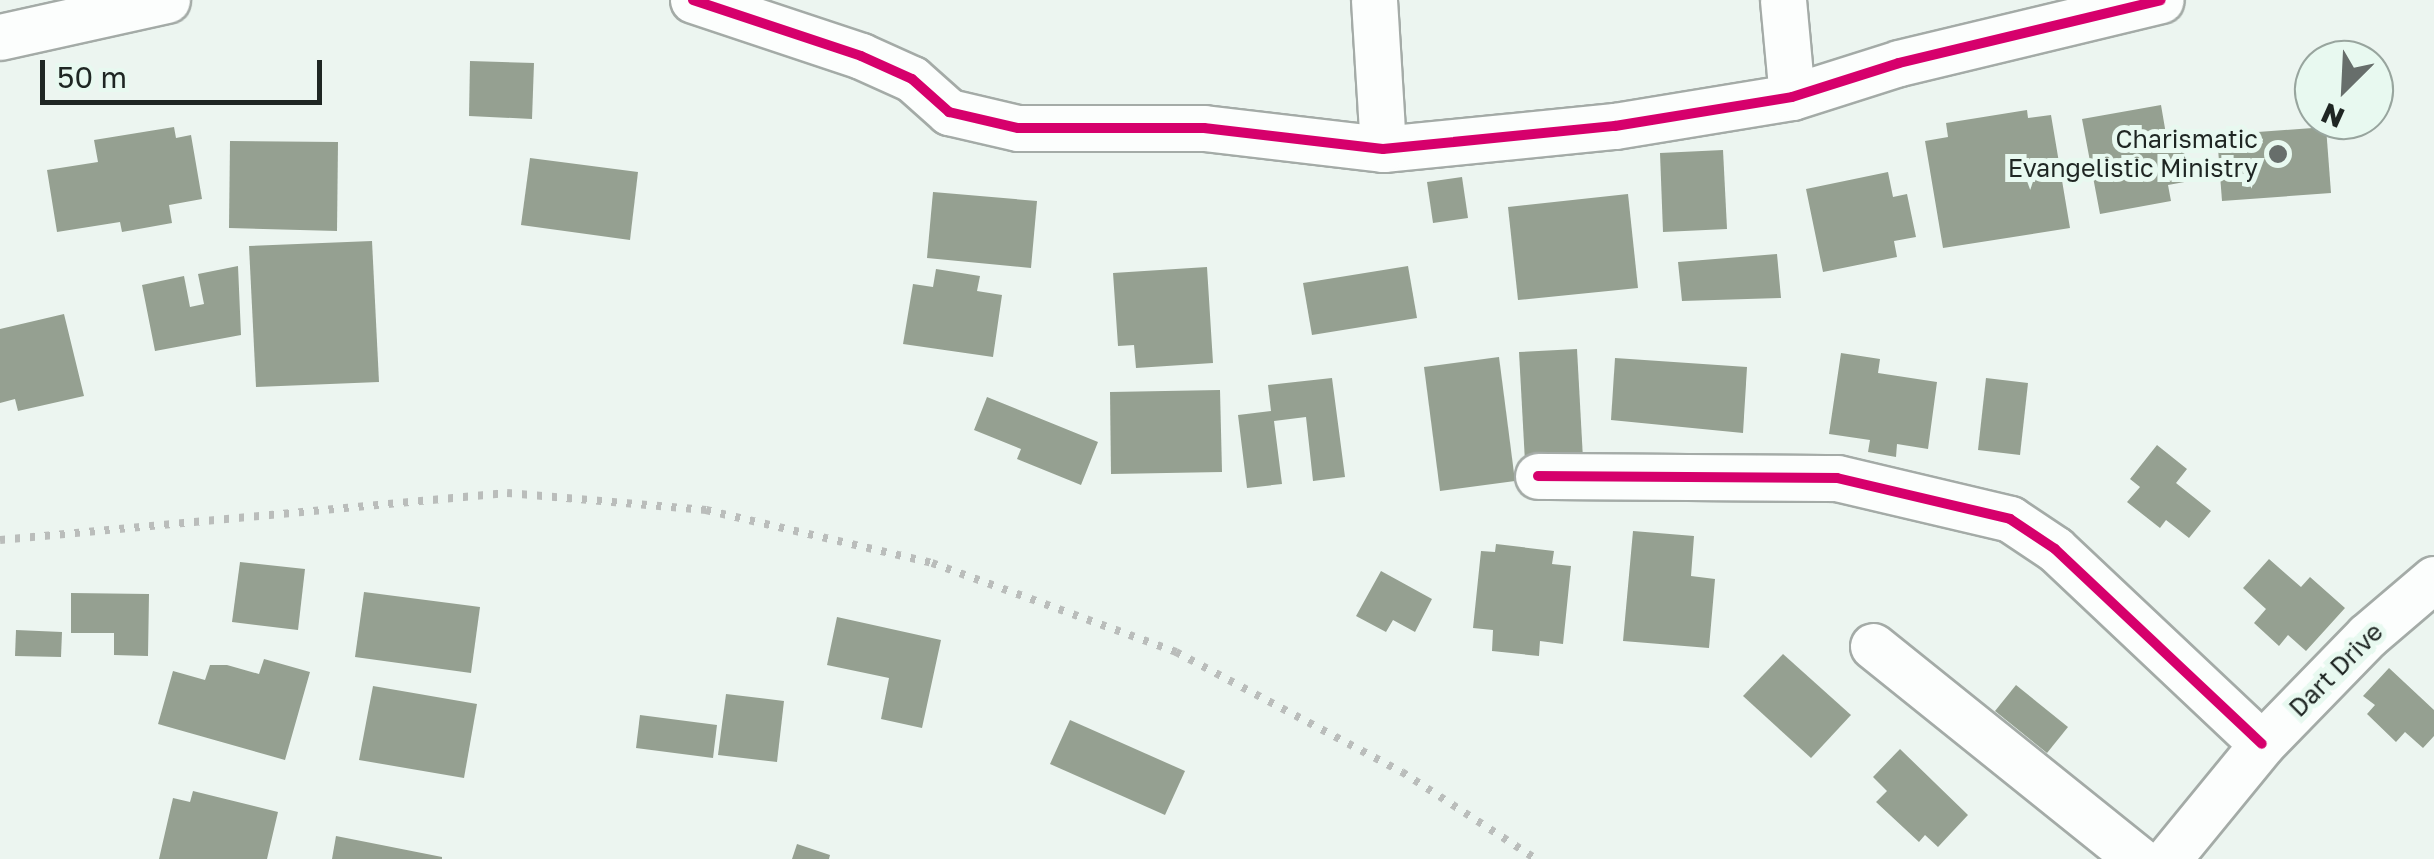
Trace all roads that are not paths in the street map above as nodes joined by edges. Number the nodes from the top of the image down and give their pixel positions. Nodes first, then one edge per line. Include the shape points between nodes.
1 (167, 0) edge
2 (693, 0) edge
3 (1374, 0) edge
4 (1783, 0) edge
5 (2160, 0) edge
6 (17, 23) edge
7 (1792, 97) junction
8 (1383, 149) junction
9 (1538, 476) dead end
10 (2434, 580) edge
11 (1872, 646) dead end
12 (2262, 744) junction
13 (2138, 859) edge
14 (2168, 859) edge

1 - 6 street
2 - 8 street via 861,56 912,79 949,112 1018,128 1204,128
3 - 8 street
4 - 7 street
5 - 7 street via 1898,63
7 - 8 street via 1615,126
9 - 12 street via 1837,478 2010,518 2055,549
10 - 12 street, Dart Drive via 2367,636
11 - 13 street
12 - 14 street, Dart Drive

